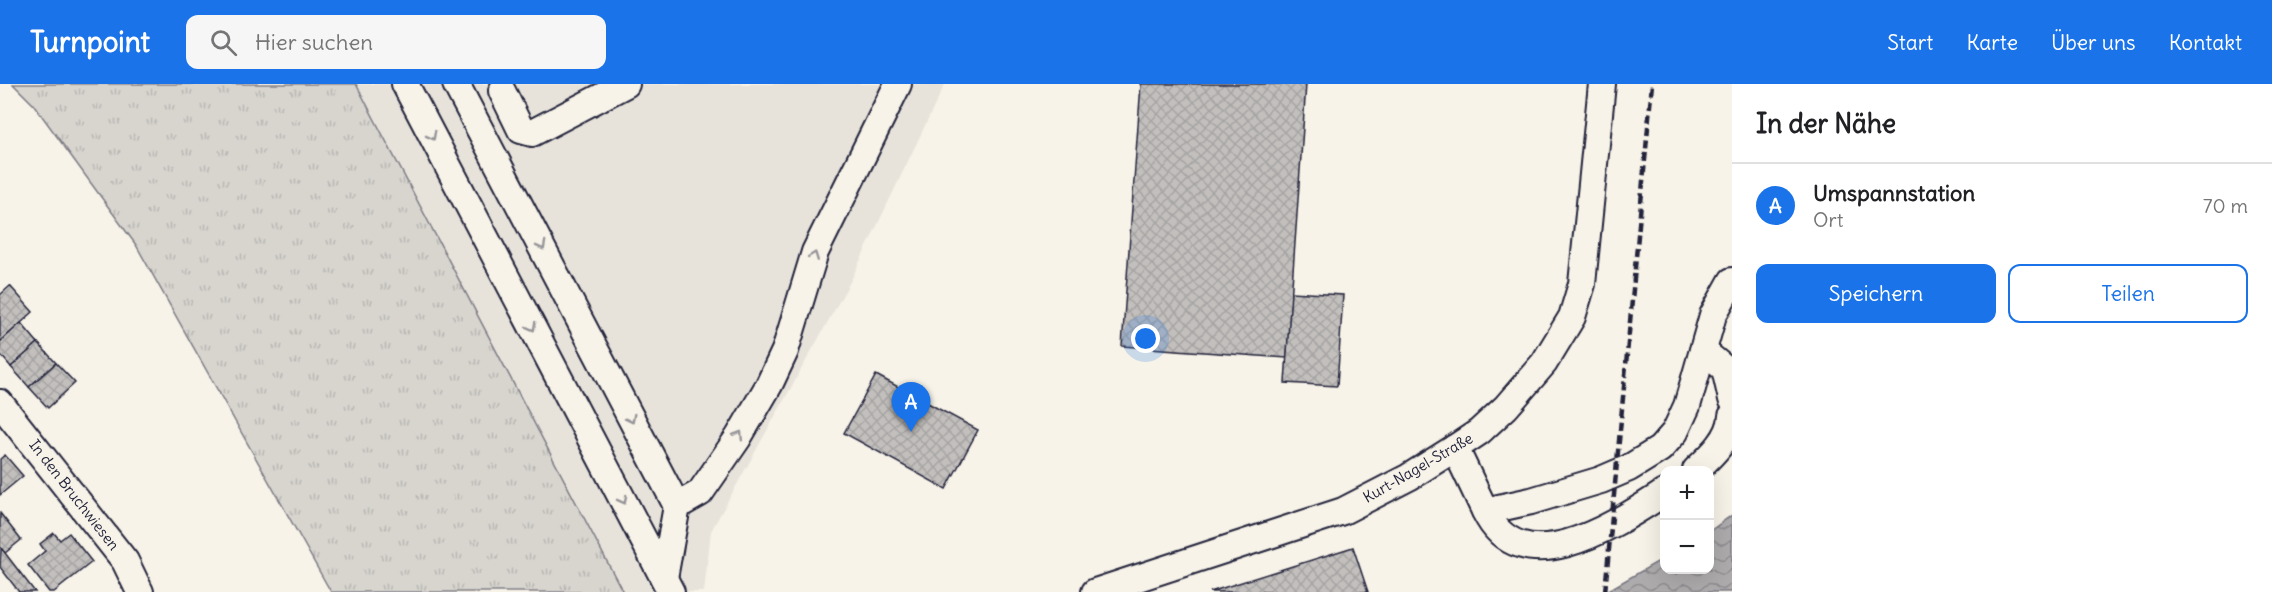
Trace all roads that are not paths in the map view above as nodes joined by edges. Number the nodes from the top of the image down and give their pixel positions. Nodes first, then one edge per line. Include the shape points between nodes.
1 (405, 84) edge
2 (456, 84) edge
3 (626, 84) edge
4 (898, 84) edge
5 (1602, 84) edge
6 (508, 87) edge
7 (468, 107) junction
8 (1732, 281) edge
9 (1703, 351) junction
10 (1732, 399) edge
11 (0, 403) edge
12 (1732, 416) edge
13 (1455, 448) junction
14 (1701, 466) edge
15 (1660, 496) edge
16 (677, 506) junction
17 (1485, 511) junction
18 (668, 585) edge
19 (140, 592) edge
20 (1095, 592) edge

1 -> 18 street
2 - 7 street
3 - 6 street via 532,133 521,130
16 -> 4 street via 700,493 769,386 786,351 815,252
5 - 13 street, Kurt-Nagel-Straße via 1582,284 1572,317 1545,363 1506,407
6 - 7 street
7 -> 16 street
8 - 9 street via 1713,315
9 - 10 street via 1725,369
9 - 17 street via 1687,406 1675,432 1660,449 1601,480
11 - 19 street, In den Bruchwiesen via 125,561
12 - 14 street via 1719,447
13 - 17 street
13 - 20 street, Kurt-Nagel-Straße via 1343,511
15 - 17 street via 1616,523 1551,547 1528,548 1508,539
16 - 18 street

